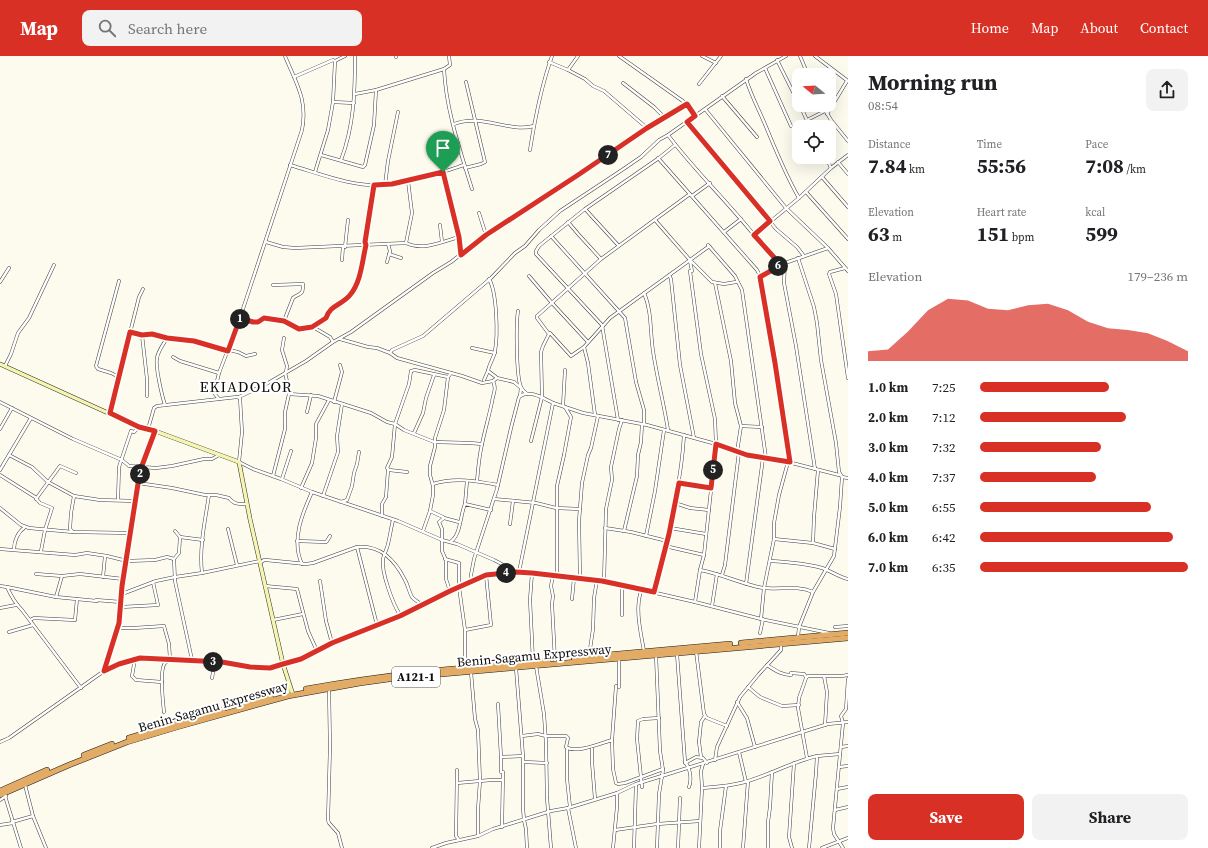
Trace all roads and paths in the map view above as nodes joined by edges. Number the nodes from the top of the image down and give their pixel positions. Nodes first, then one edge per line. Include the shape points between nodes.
1 (345, 56) edge
2 (355, 56) edge
3 (449, 56) edge
4 (552, 56) edge
5 (578, 56) edge
6 (619, 56) edge
7 (702, 56) edge
8 (721, 56) edge
9 (786, 56) edge
10 (800, 56) edge
11 (815, 56) edge
12 (286, 57) edge
13 (777, 60) junction
14 (335, 61) junction
15 (549, 62) junction
16 (716, 63) junction
17 (765, 68) junction
18 (805, 68) edge
19 (444, 69) junction
20 (568, 70) junction
21 (294, 78) junction
22 (746, 79) junction
23 (847, 81) edge
24 (466, 82) dead end
25 (623, 83) dead end
26 (699, 84) dead end
27 (376, 90) junction
28 (792, 90) edge
29 (355, 94) junction
30 (722, 96) junction
31 (333, 102) junction
32 (354, 103) junction
33 (687, 104) junction
34 (704, 109) junction
35 (398, 112) dead end
36 (803, 112) edge
37 (826, 113) junction
38 (695, 116) junction
39 (664, 117) junction
40 (807, 120) joint
41 (476, 121) junction
42 (687, 122) junction
43 (454, 124) junction
44 (534, 126) junction
45 (791, 126) dead end
46 (647, 128) junction
47 (668, 135) junction
48 (757, 137) dead end
49 (848, 141) edge
50 (675, 145) junction
51 (530, 150) dead end
52 (321, 155) junction
53 (848, 155) edge
54 (658, 158) junction
55 (341, 160) junction
56 (838, 162) junction
57 (829, 164) edge
58 (290, 165) junction
59 (465, 166) junction
60 (831, 168) junction
61 (315, 172) junction
62 (443, 172) junction
63 (848, 174) edge
64 (822, 177) junction
65 (408, 181) junction
66 (710, 184) junction
67 (374, 185) junction
68 (386, 185) junction
69 (472, 188) dead end
70 (806, 192) junction
71 (691, 195) junction
72 (799, 198) junction
73 (848, 207) edge
74 (786, 208) junction
75 (585, 209) junction
76 (479, 213) dead end
77 (741, 219) junction
78 (348, 220) dead end
79 (655, 220) junction
80 (770, 221) junction
81 (568, 222) junction
82 (440, 225) dead end
83 (724, 232) junction
84 (486, 235) junction
85 (754, 235) junction
86 (551, 236) junction
87 (459, 237) junction
88 (848, 239) edge
89 (266, 242) junction
90 (442, 242) junction
91 (406, 243) junction
92 (388, 244) junction
93 (366, 245) junction
94 (618, 245) junction
95 (344, 247) junction
96 (828, 248) junction
97 (389, 254) junction
98 (461, 255) junction
99 (804, 256) junction
100 (401, 258) dead end
101 (798, 258) junction
102 (601, 259) junction
103 (342, 260) dead end
104 (690, 260) junction
105 (387, 262) dead end
106 (785, 263) junction
107 (54, 265) dead end
108 (781, 265) junction
109 (9, 268) dead end
110 (845, 268) junction
111 (848, 271) edge
112 (584, 274) junction
113 (669, 275) junction
114 (529, 276) dead end
115 (760, 277) junction
116 (489, 279) junction
117 (119, 281) dead end
118 (736, 281) junction
119 (0, 282) edge
120 (715, 283) junction
121 (273, 285) dead end
122 (143, 289) dead end
123 (568, 289) junction
124 (644, 293) junction
125 (552, 303) junction
126 (518, 311) dead end
127 (620, 312) junction
128 (534, 315) dead end
129 (240, 318) junction
130 (537, 318) junction
131 (284, 321) junction
132 (603, 326) junction
133 (312, 327) junction
134 (130, 332) junction
135 (549, 332) junction
136 (142, 335) junction
137 (167, 338) junction
138 (284, 338) dead end
139 (339, 339) junction
140 (333, 342) junction
141 (588, 342) junction
142 (584, 347) junction
143 (472, 348) dead end
144 (228, 351) junction
145 (390, 353) junction
146 (495, 353) junction
147 (255, 354) dead end
148 (173, 357) dead end
149 (412, 364) dead end
150 (2, 365) edge
151 (340, 365) dead end
152 (0, 370) edge
153 (415, 370) junction
154 (565, 370) dead end
155 (488, 371) junction
156 (219, 373) junction
157 (286, 373) junction
158 (452, 373) junction
159 (434, 375) junction
160 (119, 377) junction
161 (448, 377) junction
162 (497, 378) junction
163 (848, 378) edge
164 (484, 380) dead end
165 (493, 381) junction
166 (521, 388) junction
167 (214, 393) junction
168 (289, 394) junction
169 (527, 394) junction
170 (311, 395) junction
171 (147, 396) dead end
172 (520, 396) junction
173 (239, 397) junction
174 (542, 397) junction
175 (219, 398) junction
176 (208, 400) junction
177 (329, 400) junction
178 (0, 402) edge
179 (334, 402) junction
180 (553, 403) junction
181 (342, 404) junction
182 (165, 405) junction
183 (564, 407) junction
184 (12, 408) junction
185 (575, 411) junction
186 (307, 412) dead end
187 (110, 413) junction
188 (596, 416) junction
189 (32, 417) junction
190 (571, 417) junction
191 (618, 420) junction
192 (622, 420) junction
193 (395, 424) junction
194 (643, 424) junction
195 (741, 426) junction
196 (139, 427) junction
197 (762, 427) junction
198 (0, 428) edge
199 (148, 429) junction
200 (664, 430) junction
201 (668, 430) junction
202 (155, 431) junction
203 (414, 433) junction
204 (684, 435) junction
205 (694, 438) junction
206 (531, 441) dead end
207 (434, 442) junction
208 (482, 444) junction
209 (716, 444) junction
210 (291, 451) dead end
211 (359, 452) dead end
212 (738, 452) junction
213 (9, 455) junction
214 (219, 455) junction
215 (762, 458) junction
216 (766, 458) junction
217 (122, 460) junction
218 (239, 462) junction
219 (789, 462) junction
220 (142, 466) junction
221 (136, 467) junction
222 (816, 469) junction
223 (0, 470) edge
224 (388, 470) junction
225 (140, 471) junction
226 (407, 472) dead end
227 (76, 473) dead end
228 (0, 475) edge
229 (273, 476) junction
230 (841, 476) junction
231 (848, 478) edge
232 (282, 479) junction
233 (467, 481) junction
234 (477, 481) junction
235 (48, 482) junction
236 (138, 483) junction
237 (679, 483) junction
238 (433, 484) junction
239 (498, 485) junction
240 (301, 488) junction
241 (711, 488) junction
242 (312, 492) junction
243 (74, 496) junction
244 (323, 496) junction
245 (210, 497) junction
246 (36, 499) junction
247 (494, 499) junction
248 (118, 500) junction
249 (514, 501) junction
250 (136, 502) junction
251 (341, 502) junction
252 (533, 503) junction
253 (247, 504) junction
254 (464, 504) junction
255 (675, 504) junction
256 (0, 508) edge
257 (556, 508) junction
258 (580, 509) junction
259 (491, 510) junction
260 (709, 510) junction
261 (430, 512) junction
262 (382, 516) junction
263 (444, 518) junction
264 (393, 520) junction
265 (459, 522) junction
266 (510, 524) dead end
267 (25, 527) junction
268 (605, 528) junction
269 (670, 528) junction
270 (228, 529) dead end
271 (45, 530) junction
272 (175, 530) dead end
273 (423, 531) junction
274 (624, 531) junction
275 (73, 532) junction
276 (131, 534) junction
277 (706, 534) junction
278 (330, 536) dead end
279 (646, 536) junction
280 (180, 537) junction
281 (774, 539) junction
282 (442, 540) junction
283 (202, 541) junction
284 (297, 541) junction
285 (450, 542) junction
286 (667, 542) junction
287 (813, 543) junction
288 (665, 546) junction
289 (357, 547) junction
290 (0, 549) edge
291 (14, 549) junction
292 (835, 549) junction
293 (40, 551) junction
294 (477, 553) junction
295 (385, 554) junction
296 (105, 556) junction
297 (704, 556) junction
298 (174, 559) junction
299 (445, 559) junction
300 (127, 561) junction
301 (770, 561) junction
302 (260, 562) junction
303 (302, 564) junction
304 (237, 565) junction
305 (700, 570) junction
306 (825, 570) junction
307 (518, 572) junction
308 (202, 573) junction
309 (532, 573) junction
310 (538, 573) junction
311 (36, 574) dead end
312 (717, 574) junction
313 (486, 575) junction
314 (555, 575) junction
315 (722, 575) junction
316 (62, 576) junction
317 (102, 577) junction
318 (175, 577) junction
319 (574, 578) junction
320 (580, 578) junction
321 (848, 579) edge
322 (124, 580) junction
323 (597, 580) junction
324 (320, 581) dead end
325 (472, 581) junction
326 (604, 581) junction
327 (154, 582) junction
328 (532, 583) junction
329 (746, 584) junction
330 (622, 585) junction
331 (0, 586) edge
332 (265, 586) junction
333 (7, 587) junction
334 (459, 587) junction
335 (15, 588) junction
336 (764, 588) junction
337 (642, 589) junction
338 (450, 591) junction
339 (654, 592) junction
340 (813, 592) junction
341 (12, 594) junction
342 (122, 594) junction
343 (56, 597) junction
344 (77, 599) junction
345 (572, 599) dead end
346 (121, 602) junction
347 (695, 602) junction
348 (16, 605) junction
349 (422, 605) junction
350 (712, 606) junction
351 (121, 607) junction
352 (0, 608) edge
353 (303, 614) junction
354 (622, 615) dead end
355 (400, 616) junction
356 (762, 619) junction
357 (30, 620) junction
358 (273, 620) junction
359 (33, 625) junction
360 (377, 625) junction
361 (834, 626) dead end
362 (848, 626) edge
363 (799, 627) junction
364 (118, 628) junction
365 (465, 630) junction
366 (9, 632) dead end
367 (760, 633) dead end
368 (848, 633) edge
369 (835, 634) junction
370 (798, 638) junction
371 (848, 638) edge
372 (332, 643) junction
373 (781, 644) junction
374 (317, 651) junction
375 (644, 651) junction
376 (696, 651) junction
377 (677, 653) junction
378 (656, 655) junction
379 (589, 657) junction
380 (619, 658) junction
381 (135, 659) junction
382 (170, 659) junction
383 (192, 660) junction
384 (555, 660) junction
385 (215, 662) junction
386 (283, 664) junction
387 (535, 664) junction
388 (767, 664) junction
389 (516, 667) junction
390 (465, 668) junction
391 (104, 671) junction
392 (471, 672) junction
393 (848, 675) edge
394 (824, 676) junction
395 (806, 677) junction
396 (212, 678) dead end
397 (848, 679) edge
398 (162, 682) junction
399 (748, 687) junction
400 (81, 688) junction
401 (329, 689) junction
402 (847, 693) edge
403 (290, 694) junction
404 (737, 702) junction
405 (498, 704) dead end
406 (798, 705) junction
407 (164, 712) dead end
408 (705, 716) junction
409 (659, 718) junction
410 (848, 722) edge
411 (843, 723) junction
412 (825, 725) junction
413 (727, 726) junction
414 (802, 732) junction
415 (522, 736) junction
416 (546, 736) junction
417 (698, 737) dead end
418 (612, 740) junction
419 (0, 742) edge
420 (699, 742) junction
421 (848, 746) edge
422 (755, 747) junction
423 (841, 747) junction
424 (637, 748) dead end
425 (568, 749) junction
426 (592, 749) dead end
427 (739, 752) junction
428 (840, 754) junction
429 (524, 756) junction
430 (817, 756) junction
431 (501, 757) junction
432 (701, 757) junction
433 (807, 758) junction
434 (714, 760) junction
435 (524, 762) junction
436 (547, 763) junction
437 (705, 763) junction
438 (794, 763) junction
439 (687, 764) junction
440 (848, 766) edge
441 (839, 767) junction
442 (663, 769) junction
443 (457, 770) dead end
444 (772, 772) junction
445 (653, 773) junction
446 (663, 776) junction
447 (641, 778) junction
448 (653, 779) junction
449 (480, 780) junction
450 (502, 780) junction
451 (747, 781) junction
452 (456, 783) junction
453 (642, 783) junction
454 (24, 784) junction
455 (619, 784) junction
456 (636, 784) junction
457 (726, 786) junction
458 (642, 787) junction
459 (689, 787) dead end
460 (848, 787) edge
461 (702, 788) junction
462 (837, 789) junction
463 (0, 790) edge
464 (618, 792) junction
465 (4, 794) edge
466 (680, 798) dead end
467 (595, 799) junction
468 (0, 800) edge
469 (848, 807) edge
470 (568, 808) junction
471 (834, 810) junction
472 (549, 812) junction
473 (33, 816) junction
474 (524, 820) junction
475 (700, 820) junction
476 (12, 822) junction
477 (680, 822) junction
478 (657, 824) junction
479 (0, 825) edge
480 (502, 827) junction
481 (635, 828) junction
482 (615, 830) junction
483 (478, 836) junction
484 (848, 838) edge
485 (459, 840) junction
486 (838, 841) junction
487 (21, 848) edge
488 (46, 848) edge
489 (342, 848) edge
490 (432, 848) edge
491 (527, 848) edge
492 (551, 848) edge
493 (576, 848) edge
494 (613, 848) edge
495 (634, 848) edge
496 (658, 848) edge
497 (678, 848) edge
498 (699, 848) edge
499 (720, 848) edge
500 (743, 848) edge
501 (768, 848) edge
502 (792, 848) edge
503 (809, 848) edge
504 (822, 848) edge
505 (843, 848) edge

1 - 14 street
2 - 29 street
3 - 19 street via 450,65
4 - 15 street
5 - 20 street
6 - 33 street
7 - 16 street
8 - 16 street
9 - 13 street
10 - 18 street
11 - 23 street
12 - 21 street
13 - 17 street
13 - 28 street
14 - 21 street
14 - 31 street
15 - 20 street
15 - 44 street
16 - 26 street
17 - 22 street
17 - 45 street
19 - 27 street
19 - 43 street via 447,98
20 - 46 street via 604,91
21 - 58 street via 300,88 304,121
22 - 30 street
22 - 72 street via 781,163
23 - 37 street
24 - 41 street
25 - 39 street
27 - 29 street
27 - 55 street via 374,125 365,165 363,167
29 - 32 street
30 - 34 street
30 - 48 street
31 - 32 street
31 - 52 street
32 - 55 street via 349,138
33 - 38 street
33 - 39 street
34 - 38 street
34 - 74 street
35 - 68 street
36 - 40 street
37 - 40 street
37 - 49 street
38 - 42 street
39 - 46 street
41 - 43 street
41 - 44 street
41 - 59 street via 485,162
42 - 47 street
42 - 80 street
43 - 59 street
44 - 51 street
46 - 84 street
47 - 50 street
47 - 116 street via 641,157 560,211
50 - 54 street
50 - 66 street
52 - 55 street
52 - 61 street
53 - 56 street
54 - 71 street
54 - 75 street
56 - 60 street
56 - 63 street
57 - 60 street
58 - 61 street
58 - 89 street
59 - 62 street
59 - 69 street
60 - 64 street
61 - 67 street via 351,182
62 - 65 street
62 - 87 street
64 - 70 street
64 - 73 street
65 - 68 street
65 - 91 street via 412,214
66 - 71 street
66 - 77 street
67 - 68 street
67 - 93 street
70 - 72 street
70 - 88 street
71 - 79 street
71 - 83 street
72 - 74 street
74 - 80 street
74 - 96 street
75 - 81 street
75 - 94 street
76 - 84 street
77 - 83 street
77 - 85 street
78 - 95 street
79 - 94 street
79 - 104 street
80 - 85 street
80 - 99 street
81 - 86 street
81 - 102 street
82 - 90 street
83 - 115 street via 757,270
84 - 98 street
85 - 108 street
86 - 112 street
86 - 123 street via 538,246 536,254
87 - 90 street
87 - 98 street
89 - 95 street via 289,248
89 - 129 street
90 - 91 street via 424,246
91 - 92 street
92 - 93 street
92 - 97 street
93 - 95 street
93 - 133 street via 358,280 350,296 330,310 322,322
94 - 102 street
95 - 103 street
96 - 99 street
96 - 110 street
97 - 100 street
97 - 105 street
98 - 139 street
99 - 101 street
101 - 106 street
101 - 230 street via 817,323
102 - 112 street
104 - 113 street
104 - 118 street via 709,246 735,276
104 - 120 street
104 - 209 street via 701,358 716,418
106 - 108 street
106 - 222 street via 784,283
107 - 150 street via 29,318 18,333 11,354
108 - 115 street
109 - 119 street
110 - 111 street
110 - 163 street via 829,274 836,294
112 - 123 street
112 - 127 street
113 - 124 street
113 - 205 street via 680,364
114 - 125 street
115 - 219 street
116 - 145 street via 423,336
116 - 146 street via 496,315
117 - 160 street via 96,366
118 - 120 street
118 - 197 street via 742,290
120 - 195 street
121 - 131 street via 303,284 303,292 293,298
122 - 134 street
123 - 125 street
123 - 132 street
124 - 127 street
124 - 201 street via 649,306 653,349
125 - 130 street
125 - 141 street
126 - 166 street
127 - 132 street
127 - 194 street via 625,318 636,382 644,410
128 - 130 street
129 - 131 street via 253,322 264,318
129 - 144 street
130 - 135 street
131 - 133 street via 299,329
132 - 141 street
132 - 191 street
133 - 140 street via 330,337
134 - 136 street
134 - 160 street
135 - 142 street via 571,356
135 - 174 street via 541,352
136 - 137 street via 152,334
136 - 171 street
137 - 144 street via 194,341
137 - 182 street via 156,359
138 - 157 street via 282,350 287,366
139 - 140 street
139 - 145 street
140 - 157 street
141 - 142 street
142 - 188 street
143 - 146 street
144 - 147 street via 246,356
144 - 156 street
145 - 158 street via 397,358
146 - 155 street
148 - 156 street
149 - 153 street
150 - 152 street
150 - 187 street
151 - 179 street via 342,372
153 - 159 street
153 - 193 street via 409,374
154 - 183 street
155 - 162 street
155 - 164 street
156 - 167 street
157 - 168 street
157 - 173 street
158 - 161 street
158 - 165 street via 482,383
159 - 161 street
159 - 203 street
160 - 187 street
161 - 207 street via 444,410
162 - 165 street
162 - 166 street via 514,382
165 - 208 street via 495,391
166 - 169 street
166 - 172 street
167 - 175 street
167 - 176 street
168 - 170 street
168 - 229 street via 285,428
169 - 172 street
169 - 174 street
170 - 177 street
170 - 186 street
172 - 239 street
173 - 175 street
173 - 218 street via 242,432
174 - 180 street
174 - 206 street
175 - 176 street
176 - 182 street
177 - 179 street
177 - 240 street via 316,424 312,463
178 - 184 street
179 - 181 street
180 - 183 street
180 - 252 street
181 - 193 street
181 - 244 street via 337,436 338,452
182 - 199 street via 154,408
183 - 185 street
183 - 190 street
184 - 189 street
184 - 198 street
185 - 188 street
185 - 190 street
187 - 196 street
188 - 191 street
188 - 258 street via 582,483
189 - 213 street
189 - 217 street via 73,439
190 - 257 street via 557,486
191 - 192 street
192 - 194 street
192 - 268 street via 612,467
193 - 203 street
193 - 224 street
194 - 200 street
194 - 274 street via 637,476
195 - 197 street
195 - 212 street
196 - 199 street
196 - 217 street via 134,432 131,431
197 - 216 street
199 - 202 street
200 - 201 street
200 - 279 street
201 - 204 street
202 - 214 street
202 - 220 street
203 - 207 street
204 - 205 street
204 - 237 street
205 - 209 street
207 - 208 street
207 - 238 street via 430,466
208 - 234 street
209 - 212 street
209 - 241 street
210 - 232 street
211 - 251 street via 349,496
212 - 215 street
212 - 315 street
213 - 223 street
213 - 235 street via 32,467
214 - 218 street
214 - 220 street via 212,459 172,466
215 - 216 street
215 - 329 street
216 - 219 street
217 - 221 street
217 - 248 street
218 - 229 street
218 - 253 street
219 - 222 street
219 - 281 street via 779,494
220 - 221 street
220 - 225 street
221 - 225 street
222 - 230 street
222 - 287 street
224 - 226 street
224 - 262 street
225 - 236 street
227 - 235 street via 60,466
228 - 246 street
229 - 232 street
230 - 231 street
230 - 292 street
232 - 240 street
233 - 234 street
233 - 238 street
233 - 254 street
234 - 239 street
235 - 243 street
235 - 246 street
236 - 245 street
236 - 250 street
237 - 241 street
237 - 255 street
238 - 261 street
239 - 247 street
240 - 242 street
241 - 260 street
242 - 244 street
242 - 284 street
243 - 248 street
243 - 275 street via 70,529
244 - 251 street
245 - 253 street via 229,498 236,504
245 - 283 street
246 - 271 street via 52,508
247 - 249 street
247 - 259 street
248 - 250 street
249 - 252 street
249 - 266 street
250 - 276 street
251 - 262 street
252 - 257 street
252 - 307 street
253 - 302 street
254 - 259 street
254 - 265 street
255 - 260 street
255 - 269 street
256 - 267 street
257 - 258 street
257 - 314 street
258 - 320 street
259 - 294 street
260 - 277 street
261 - 263 street
261 - 273 street
262 - 264 street
263 - 265 street
263 - 282 street via 439,522
264 - 273 street
264 - 295 street
265 - 285 street via 457,534
267 - 271 street
267 - 291 street via 15,542
268 - 274 street
268 - 326 street
269 - 277 street
269 - 286 street
270 - 304 street
271 - 275 street
271 - 293 street
272 - 280 street
273 - 282 street
274 - 279 street
275 - 276 street
276 - 300 street
277 - 297 street
278 - 284 street via 326,542
279 - 286 street
280 - 283 street
280 - 298 street via 179,553
281 - 287 street
281 - 301 street
282 - 285 street
282 - 299 street
283 - 308 street
284 - 303 street
285 - 294 street
286 - 288 street
287 - 292 street
288 - 297 street
288 - 339 street
289 - 295 street
289 - 303 street via 313,563
289 - 360 street
290 - 291 street
291 - 293 street
292 - 306 street via 834,556
293 - 296 street
294 - 307 street
294 - 325 street via 472,568
295 - 349 street via 394,561 413,599
295 - 355 street via 383,566 388,588
296 - 300 street
296 - 317 street
297 - 305 street
298 - 300 street via 167,557
298 - 318 street
299 - 334 street via 459,563
299 - 338 street
300 - 322 street
301 - 306 street via 804,564
301 - 336 street
302 - 303 street via 266,560
302 - 304 street
302 - 332 street
304 - 308 street
305 - 312 street
305 - 347 street
306 - 321 street
306 - 340 street
307 - 309 street
307 - 313 street
308 - 318 street
309 - 310 street
309 - 328 street
310 - 314 street
310 - 328 street
311 - 316 street
312 - 315 street
312 - 350 street
313 - 325 street
313 - 365 street via 491,625
314 - 319 street
314 - 384 street via 551,586
315 - 329 street
316 - 317 street via 80,574
316 - 343 street
317 - 322 street
318 - 327 street
318 - 383 street
319 - 320 street
319 - 345 street
320 - 323 street
322 - 342 street
323 - 326 street
323 - 379 street
324 - 372 street
325 - 334 street
326 - 330 street
327 - 342 street
327 - 351 street via 158,605
328 - 387 street via 530,600
329 - 336 street
330 - 337 street
330 - 354 street
331 - 333 street
332 - 353 street via 297,589
332 - 358 street
333 - 335 street
333 - 341 street
334 - 338 street
334 - 365 street
335 - 341 street
335 - 343 street
336 - 340 street via 796,588
336 - 356 street
337 - 339 street
337 - 375 street via 639,597 638,624
338 - 349 street
339 - 347 street
340 - 363 street
341 - 348 street
342 - 346 street
343 - 344 street
344 - 346 street
344 - 357 street via 75,620
346 - 351 street
347 - 350 street
348 - 352 street
348 - 357 street
349 - 355 street
350 - 356 street
351 - 364 street
353 - 358 street
353 - 374 street
355 - 360 street
356 - 363 street
356 - 367 street
357 - 359 street
358 - 386 street
359 - 366 street
359 - 400 street
360 - 372 street
361 - 362 street
363 - 369 street
363 - 370 street
364 - 382 street via 164,626
364 - 391 street
365 - 390 street
368 - 369 highway, A121-1
369 - 370 highway, A121-1
370 - 375 highway, A121-1
371 - 373 highway, Benin-Sagamu Expressway / A121-1
372 - 374 street
373 - 376 highway, Benin-Sagamu Expressway / A121-1
373 - 388 street via 781,650
374 - 386 street
375 - 379 highway, A121-1
376 - 377 highway, Benin-Sagamu Expressway / A121-1
376 - 408 street
377 - 378 highway, Benin-Sagamu Expressway / A121-1
377 - 439 street
378 - 380 highway, Benin-Sagamu Expressway / A121-1
378 - 409 street
379 - 384 highway, A121-1
380 - 387 highway, Benin-Sagamu Expressway / A121-1
380 - 418 street
381 - 382 street
381 - 391 street
381 - 398 street via 132,676 136,680
382 - 383 street
382 - 398 street via 164,665
383 - 385 street
384 - 387 highway, A121-1
385 - 386 street via 270,668
385 - 396 street
386 - 403 street
387 - 389 highway, Benin-Sagamu Expressway / A121-1
387 - 390 highway, A121-1
387 - 416 street
388 - 395 street via 786,675 804,674
388 - 399 street
389 - 392 highway, Benin-Sagamu Expressway / A121-1
389 - 415 street
390 - 403 highway, A121-1 via 356,680
391 - 400 street
392 - 401 highway, Benin-Sagamu Expressway / A121-1 via 396,678
392 - 449 street via 478,730
393 - 394 street
394 - 395 street
394 - 412 street via 827,692
395 - 406 street
397 - 402 street
398 - 407 street
399 - 404 street
399 - 406 street via 760,696 782,706
400 - 419 street
401 - 403 highway, Benin-Sagamu Expressway / A121-1
401 - 489 street via 328,820 338,833
402 - 411 street via 846,709 841,716
403 - 454 highway, Benin-Sagamu Expressway / A121-1 via 127,742
403 - 463 highway, A121-1 via 139,734
404 - 413 street
404 - 422 street via 747,718
405 - 431 street
406 - 414 street
408 - 413 street
408 - 420 street
409 - 442 street
409 - 458 street via 638,721 637,739
410 - 411 street
411 - 412 street
411 - 423 street
412 - 414 street
413 - 434 street
414 - 422 street
414 - 433 street
415 - 416 street
415 - 429 street
416 - 425 street via 567,737
416 - 436 street
417 - 420 street
418 - 425 street via 587,748
418 - 455 street via 613,769 616,783
420 - 432 street
421 - 423 street
422 - 427 street
423 - 428 street
424 - 458 street
425 - 470 street
426 - 467 street
427 - 434 street
427 - 451 street
428 - 430 street
428 - 441 street
429 - 431 street
429 - 435 street
430 - 433 street
430 - 503 street
431 - 450 street
432 - 437 street
432 - 439 street via 696,757
433 - 438 street
434 - 437 street
435 - 436 street
435 - 474 street
436 - 472 street
437 - 439 street
437 - 461 street via 701,771
438 - 444 street
438 - 502 street via 789,837
439 - 446 street
439 - 459 street
440 - 441 street
441 - 462 street
442 - 445 street
442 - 446 street
443 - 452 street
444 - 451 street
444 - 501 street
445 - 447 street
445 - 448 street
446 - 448 street
446 - 478 street
447 - 453 street
447 - 455 street
447 - 458 street
448 - 453 street
449 - 450 street
449 - 452 street
449 - 483 street
450 - 480 street
451 - 457 street
451 - 500 street
452 - 485 street via 456,836
453 - 456 street
454 - 465 highway, Benin-Sagamu Expressway / A121-1
454 - 473 street
455 - 464 street
456 - 464 street
456 - 481 street
457 - 461 street
457 - 499 street
460 - 462 street
461 - 475 street
462 - 471 street
464 - 467 street
464 - 482 street
465 - 468 street
465 - 476 street
466 - 477 street
467 - 470 street
469 - 471 street
470 - 472 street
470 - 493 street
471 - 486 street via 833,828
472 - 474 street
472 - 492 street
473 - 476 street
473 - 488 street
474 - 480 street
474 - 491 street
475 - 477 street
475 - 498 street
476 - 479 street
476 - 487 street
477 - 478 street
477 - 497 street
478 - 481 street
478 - 496 street
480 - 483 street
481 - 482 street
481 - 495 street
482 - 494 street
483 - 485 street
484 - 486 street
485 - 490 street
486 - 504 street
486 - 505 street

